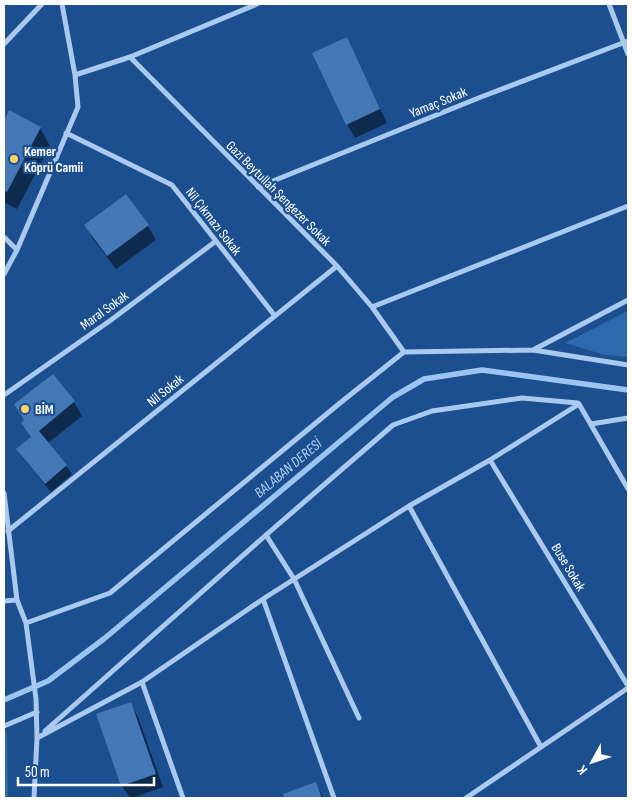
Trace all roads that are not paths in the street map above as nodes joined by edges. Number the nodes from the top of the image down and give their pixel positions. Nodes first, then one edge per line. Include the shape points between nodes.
1 (42, 4) edge
2 (62, 4) edge
3 (257, 4) edge
4 (609, 4) edge
5 (626, 42) edge
6 (4, 44) edge
7 (628, 54) edge
8 (130, 57) junction
9 (75, 75) junction
10 (66, 133) junction
11 (258, 187) junction
12 (628, 206) edge
13 (4, 236) edge
14 (216, 241) junction
15 (17, 250) junction
16 (337, 266) junction
17 (4, 274) edge
18 (628, 300) edge
19 (372, 307) junction
20 (275, 316) junction
21 (533, 350) junction
22 (404, 352) junction
23 (628, 365) edge
24 (4, 395) edge
25 (579, 404) junction
26 (628, 418) edge
27 (591, 424) junction
28 (490, 460) junction
29 (628, 489) edge
30 (4, 495) edge
31 (409, 506) junction
32 (8, 531) junction
33 (266, 535) junction
34 (294, 579) junction
35 (16, 600) junction
36 (263, 600) junction
37 (4, 601) edge
38 (26, 623) junction
39 (142, 682) junction
40 (628, 687) edge
41 (37, 712) junction
42 (359, 718) dead end
43 (4, 726) edge
44 (37, 738) junction
45 (541, 747) junction
46 (34, 798) edge
47 (183, 798) edge
48 (334, 798) edge
49 (466, 798) edge

1 - 6 street
2 - 9 street
3 - 8 street
4 - 5 street
5 - 7 street
5 - 11 street, Yamaç Sokak
8 - 9 street
8 - 11 street, Gazi Beytullah Şengezer Sokak
9 - 10 street via 78,107
10 - 14 street, Nil Çıkmazı Sokak via 172,185
10 - 15 street
11 - 16 street, Gazi Beytullah Şengezer Sokak
12 - 19 street
13 - 15 street
14 - 20 street, Nil Çıkmazı Sokak
14 - 24 street, Maral Sokak via 112,320
15 - 17 street
16 - 19 street, Gazi Beytullah Şengezer Sokak
16 - 20 street, Nil Sokak
18 - 21 street
19 - 22 street, Gazi Beytullah Şengezer Sokak
20 - 32 street, Nil Sokak
21 - 22 street
21 - 23 street
22 - 38 street via 110,593
25 - 27 street
25 - 28 street
25 - 33 street via 522,398 432,411 392,425
26 - 27 street
27 - 29 street
28 - 31 street
28 - 40 street, Buse Sokak
30 - 32 street
31 - 34 street
31 - 45 street
32 - 35 street
33 - 34 street
33 - 44 street
34 - 36 street
34 - 42 street
35 - 37 street
35 - 38 street
36 - 39 street
36 - 48 street
38 - 41 street
39 - 44 street
39 - 47 street
40 - 45 street
41 - 43 street
41 - 44 street
44 - 46 street
45 - 49 street

